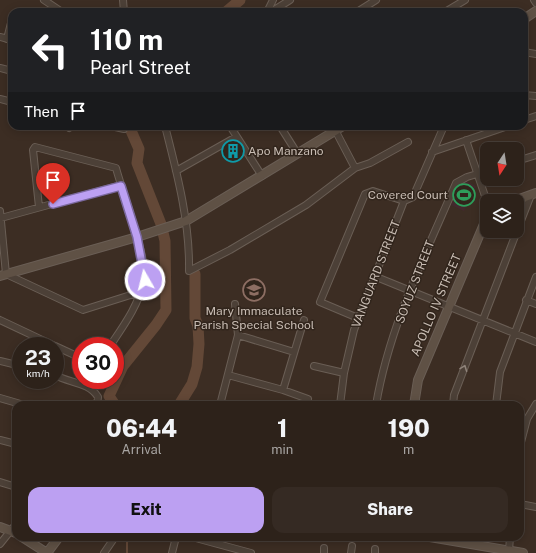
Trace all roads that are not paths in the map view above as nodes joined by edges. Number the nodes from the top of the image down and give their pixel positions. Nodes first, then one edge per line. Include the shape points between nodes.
1 (44, 0) edge
2 (290, 0) edge
3 (376, 0) edge
4 (465, 0) edge
5 (534, 0) edge
6 (536, 3) edge
7 (56, 8) edge
8 (277, 8) edge
9 (363, 8) edge
10 (452, 8) edge
11 (166, 130) edge
12 (232, 130) edge
13 (283, 130) edge
14 (332, 130) edge
15 (338, 130) edge
16 (442, 130) edge
17 (496, 130) edge
18 (236, 137) junction
19 (466, 140) junction
20 (408, 142) dead end
21 (432, 152) junction
22 (297, 153) junction
23 (536, 155) edge
24 (524, 159) edge
25 (355, 168) junction
26 (176, 171) junction
27 (480, 173) edge
28 (476, 174) junction
29 (262, 176) junction
30 (121, 186) junction
31 (484, 194) edge
32 (533, 194) edge
33 (404, 201) junction
34 (39, 207) junction
35 (0, 211) edge
36 (524, 215) edge
37 (1, 218) edge
38 (186, 221) junction
39 (480, 233) edge
40 (137, 237) junction
41 (514, 238) edge
42 (3, 275) edge
43 (374, 276) junction
44 (536, 277) edge
45 (410, 291) junction
46 (140, 292) junction
47 (526, 300) junction
48 (234, 304) dead end
49 (536, 304) edge
50 (448, 307) junction
51 (358, 318) junction
52 (0, 320) edge
53 (304, 320) dead end
54 (482, 320) junction
55 (514, 333) junction
56 (238, 335) junction
57 (36, 337) edge
58 (116, 337) edge
59 (536, 342) edge
60 (294, 352) junction
61 (0, 361) edge
62 (12, 364) edge
63 (314, 366) dead end
64 (344, 373) junction
65 (228, 375) junction
66 (64, 380) edge
67 (283, 390) junction
68 (0, 398) edge
69 (98, 401) edge
70 (221, 401) edge
71 (306, 401) edge
72 (340, 401) edge
73 (377, 401) edge
74 (415, 401) edge
75 (453, 401) edge
76 (496, 401) edge
77 (12, 402) edge
78 (536, 404) edge
79 (524, 431) edge
80 (0, 440) edge
81 (12, 443) edge
82 (0, 482) edge
83 (12, 486) edge
84 (524, 505) edge
85 (536, 508) edge
86 (0, 527) edge
87 (12, 529) edge
88 (12, 532) edge
89 (28, 541) edge
90 (56, 541) edge
91 (113, 541) edge
92 (175, 541) edge
93 (207, 541) edge
94 (473, 541) edge
95 (510, 541) edge
96 (0, 544) edge
97 (352, 546) dead end
98 (509, 551) junction
99 (47, 553) edge
100 (104, 553) edge
101 (172, 553) edge
102 (251, 553) edge
103 (351, 553) edge
104 (523, 553) edge

1 - 7 street
2 - 8 street
3 - 9 street
4 - 10 street
5 - 6 street
11 - 26 street
12 - 18 street
13 - 22 street
14 - 22 street
15 - 25 street
16 - 21 street, VANGUARD STREET
17 - 19 street
18 - 26 street
18 - 29 street
19 - 21 street
19 - 28 street
20 - 25 street via 370,164
21 - 33 street, VANGUARD STREET via 413,197
22 - 29 street
23 - 24 street
25 - 38 street via 293,213 230,250 189,270
26 - 38 street
27 - 28 street, SOYUZ STREET
28 - 31 street
28 - 45 street, SOYUZ STREET via 456,183
29 - 38 street
30 - 34 street
30 - 34 street via 116,168 35,147 33,150
30 - 40 street
32 - 36 street
33 - 43 street, VANGUARD STREET
33 - 51 street via 374,191 365,194 320,302
34 - 37 street
35 - 37 street
37 - 42 street
38 - 40 street
39 - 50 street, APOLLO IV STREET
40 - 42 street
40 - 46 street via 145,280
41 - 54 street
42 - 46 street via 84,310
43 - 45 street
43 - 51 street, VANGUARD STREET
44 - 47 street
45 - 50 street
45 - 73 street, SOYUZ STREET via 381,373
46 - 58 street via 131,316
47 - 49 street
47 - 55 street
48 - 56 street
50 - 54 street
50 - 74 street, APOLLO IV STREET via 418,380
51 - 64 street, VANGUARD STREET
52 - 57 street
53 - 60 street
54 - 55 street
75 -> 54 street
55 - 59 street
55 - 76 street via 500,372
56 - 60 street
56 - 65 street
60 - 67 street
61 - 62 street
63 - 64 street
64 - 72 street, VANGUARD STREET
65 - 67 street
65 - 70 street
66 - 69 street via 92,389 98,397
67 - 71 street via 308,399
68 - 77 street
78 - 79 street via 527,419
80 - 81 street
82 - 83 street
84 - 85 street
86 - 87 street
88 - 96 street
89 - 99 street
90 - 99 street
91 - 100 street
92 - 101 street
93 - 102 street
94 - 98 street
95 - 98 street
97 - 103 street
98 - 104 street

